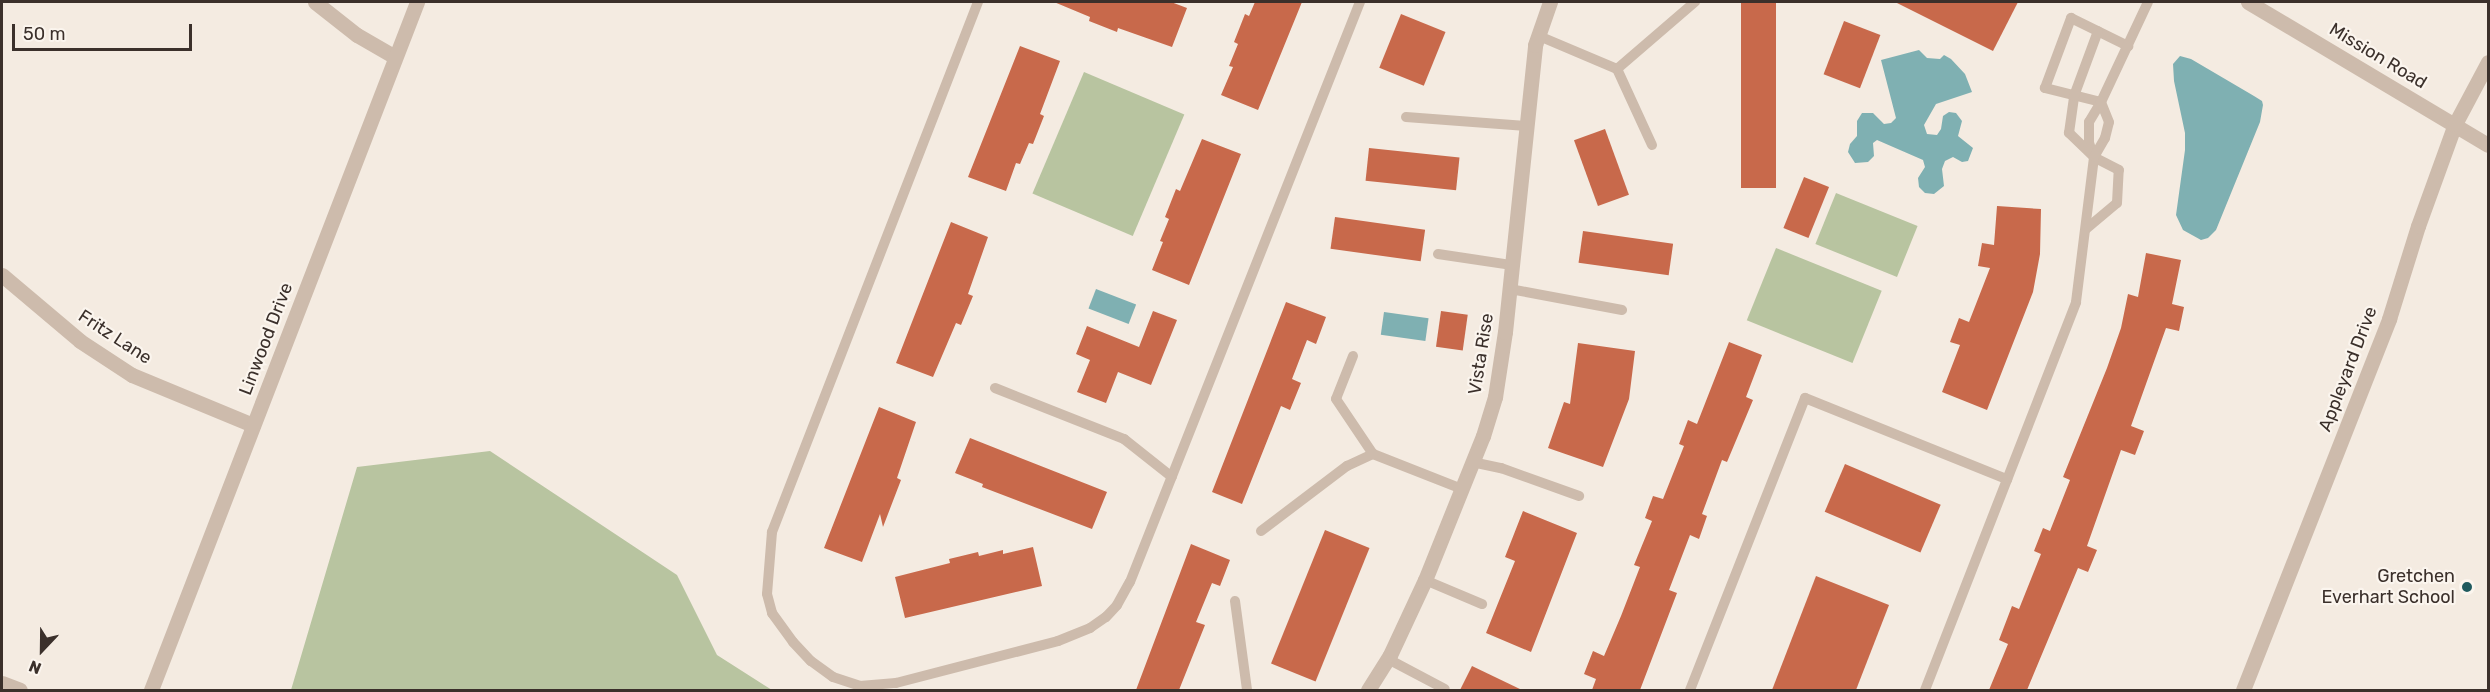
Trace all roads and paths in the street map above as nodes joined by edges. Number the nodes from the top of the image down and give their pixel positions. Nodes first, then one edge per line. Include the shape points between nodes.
1 (315, 2) edge
2 (417, 2) edge
3 (978, 2) edge
4 (1360, 2) edge
5 (1695, 2) edge
6 (2148, 2) edge
7 (2248, 2) edge
8 (1546, 3) edge
9 (2098, 31) junction
10 (1539, 36) junction
11 (2128, 45) junction
12 (395, 57) junction
13 (2488, 62) edge
14 (1617, 69) junction
15 (2074, 96) junction
16 (2101, 102) junction
17 (1406, 117) dead end
18 (2455, 124) junction
19 (1527, 126) junction
20 (1652, 145) dead end
21 (2488, 146) edge
22 (2094, 157) junction
23 (2086, 228) junction
24 (1438, 254) dead end
25 (1512, 265) junction
26 (2, 275) edge
27 (1510, 289) junction
28 (1622, 310) dead end
29 (1353, 356) dead end
30 (994, 388) dead end
31 (254, 425) junction
32 (1373, 454) junction
33 (1473, 462) junction
34 (1172, 477) junction
35 (2007, 479) junction
36 (1462, 489) junction
37 (1579, 496) dead end
38 (1261, 531) dead end
39 (1425, 580) junction
40 (1235, 601) dead end
41 (1482, 604) dead end
42 (1388, 659) junction
43 (2, 683) edge
44 (1445, 689) dead end
45 (20, 690) edge
46 (151, 690) edge
47 (1247, 690) edge
48 (1368, 690) edge
49 (1690, 690) edge
50 (1925, 690) edge
51 (2243, 690) edge

1 - 12 street via 357,35
2 - 12 street, Linwood Drive
3 - 34 lane via 772,532 767,594 772,613 811,662 833,677 860,686 896,683 1058,641 1090,628 1117,605
4 - 34 lane
5 - 14 lane
6 - 11 lane
7 - 18 street, Mission Road
8 - 10 street, Vista Rise
9 - 11 lane
9 - 15 lane
9 - 15 lane via 2071,18 2045,88
10 - 14 lane
10 - 19 street, Vista Rise
11 - 16 lane
12 - 31 street, Linwood Drive
13 - 18 street, Appleyard Drive
14 - 20 lane
15 - 16 lane
15 - 22 lane via 2069,133
16 - 22 lane via 2089,122
16 - 22 lane via 2109,122
17 - 19 lane
18 - 21 street, Mission Road
18 - 51 street, Appleyard Drive via 2389,319
19 - 25 street, Vista Rise
22 - 23 lane
22 - 23 lane via 2119,170 2117,203
23 - 35 lane via 2076,302
24 - 25 lane
25 - 27 street, Vista Rise
26 - 31 street, Fritz Lane via 80,341 132,375
27 - 28 lane
27 - 33 street, Vista Rise via 1495,396
29 - 32 lane via 1336,399
30 - 34 lane via 1124,439
31 - 46 street, Linwood Drive
32 - 36 lane
32 - 38 lane via 1347,466
33 - 36 street, Vista Rise
33 - 37 lane
35 - 49 lane via 1805,398
35 - 50 lane
36 - 39 street, Vista Rise
39 - 41 lane
39 - 42 street, Vista Rise
40 - 47 lane
42 - 44 lane
42 - 48 street, Vista Rise
43 - 45 street

